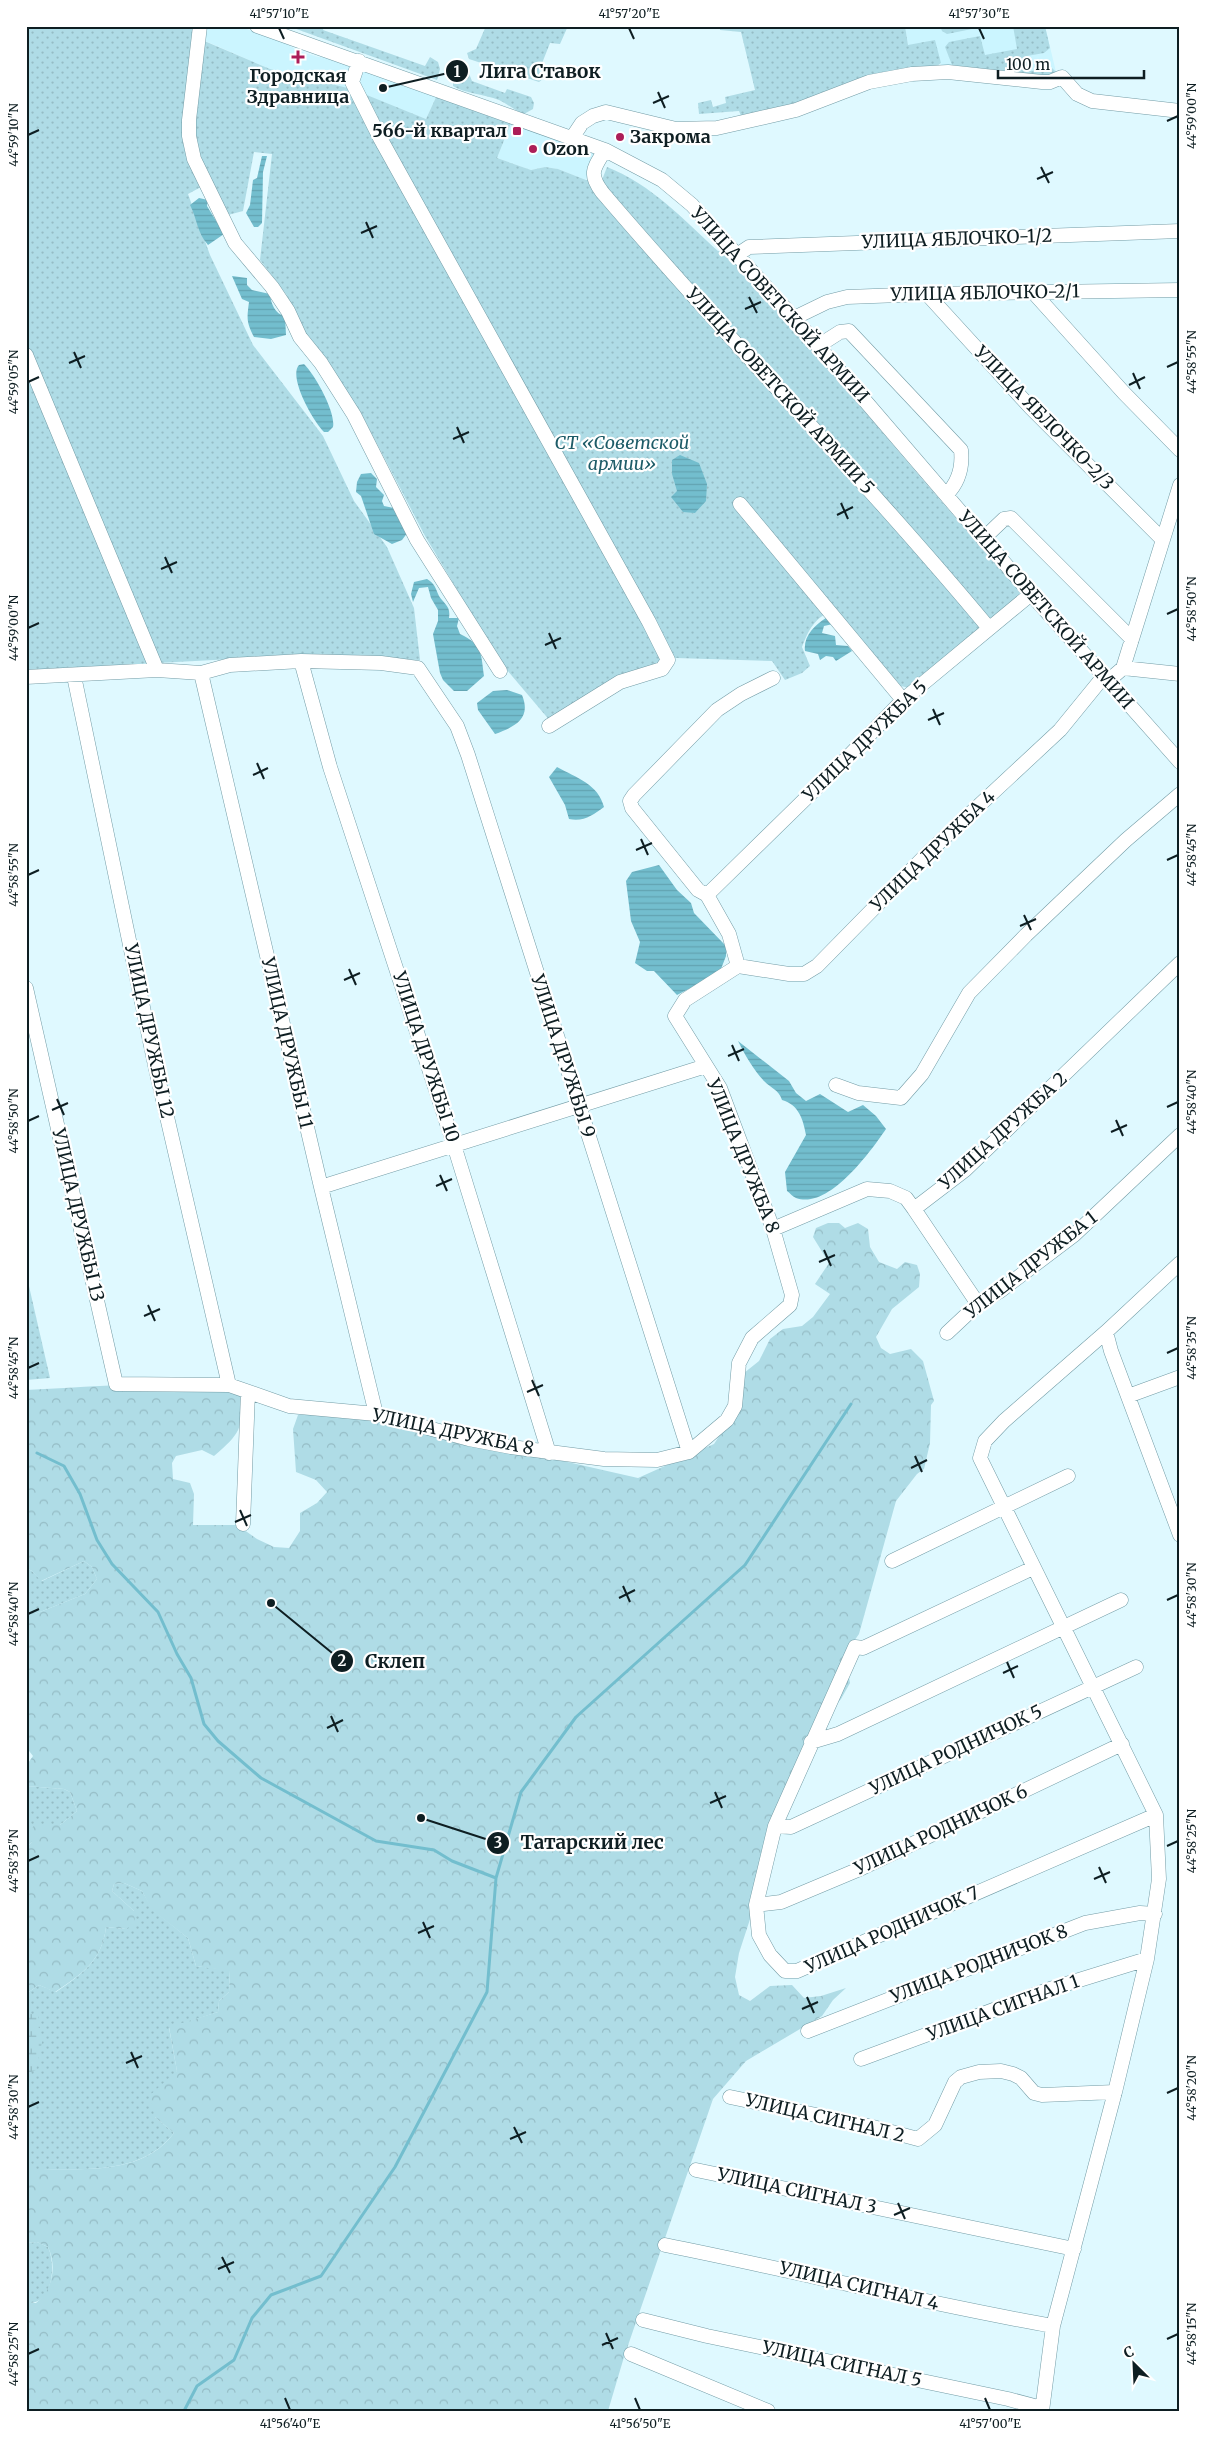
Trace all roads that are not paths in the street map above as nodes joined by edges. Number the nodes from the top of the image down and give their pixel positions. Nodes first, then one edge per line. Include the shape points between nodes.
1 (200, 26) edge
2 (256, 26) edge
3 (359, 61) junction
4 (1180, 111) edge
5 (572, 138) junction
6 (605, 150) junction
7 (1180, 232) edge
8 (737, 255) junction
9 (1180, 290) edge
10 (1033, 292) junction
11 (927, 294) junction
12 (794, 318) junction
13 (818, 346) junction
14 (26, 354) edge
15 (1180, 450) edge
16 (1180, 485) edge
17 (946, 496) junction
18 (740, 504) dead end
19 (983, 539) junction
20 (1163, 540) junction
21 (1031, 594) junction
22 (988, 627) junction
23 (1132, 639) junction
24 (301, 661) junction
25 (1123, 668) junction
26 (157, 670) junction
27 (500, 671) dead end
28 (201, 673) junction
29 (1180, 674) edge
30 (74, 676) junction
31 (26, 677) edge
32 (773, 678) dead end
33 (1106, 679) junction
34 (903, 700) junction
35 (549, 726) dead end
36 (1180, 762) edge
37 (1180, 794) edge
38 (707, 895) junction
39 (1180, 963) edge
40 (738, 966) junction
41 (26, 988) edge
42 (706, 1066) junction
43 (836, 1086) dead end
44 (579, 1106) junction
45 (1180, 1136) edge
46 (454, 1145) junction
47 (321, 1187) junction
48 (914, 1209) junction
49 (773, 1229) junction
50 (1180, 1263) edge
51 (978, 1304) junction
52 (947, 1332) dead end
53 (1106, 1332) junction
54 (1180, 1377) edge
55 (116, 1384) joint
56 (229, 1385) junction
57 (248, 1392) junction
58 (1128, 1396) junction
59 (376, 1414) junction
60 (689, 1452) junction
61 (550, 1453) junction
62 (1068, 1476) dead end
63 (1004, 1507) junction
64 (1176, 1512) edge
65 (243, 1524) dead end
66 (1180, 1535) edge
67 (892, 1561) dead end
68 (1033, 1568) junction
69 (1121, 1600) dead end
70 (1063, 1627) junction
71 (1136, 1667) dead end
72 (1093, 1686) junction
73 (811, 1742) junction
74 (1122, 1744) junction
75 (1156, 1815) junction
76 (775, 1826) junction
77 (756, 1905) junction
78 (1155, 1914) junction
79 (1147, 1959) junction
80 (808, 2031) dead end
81 (861, 2059) dead end
82 (1115, 2092) junction
83 (730, 2097) dead end
84 (696, 2170) dead end
85 (665, 2245) dead end
86 (1074, 2250) junction
87 (643, 2320) dead end
88 (1054, 2326) junction
89 (631, 2354) dead end
90 (1042, 2409) edge
91 (768, 2411) edge

1 - 27 street via 189,120 194,158 235,243 272,287 300,337 354,415 417,540
2 - 3 street, УЛИЦА СОВЕТСКОЙ АРМИИ
3 - 5 street, УЛИЦА СОВЕТСКОЙ АРМИИ
3 - 35 street via 352,82 380,138 668,660 662,669 620,682
4 - 5 street via 1092,101 1077,94 1062,77 1042,82 948,72 912,74 869,82 796,110 718,128 676,129 606,112 582,123
5 - 6 street, УЛИЦА СОВЕТСКОЙ АРМИИ
6 - 8 street, УЛИЦА СОВЕТСКОЙ АРМИИ via 662,180 692,205
6 - 22 street, УЛИЦА СОВЕТСКОЙ АРМИИ 5 via 593,171 594,182 602,192 665,266 919,545
7 - 8 street, УЛИЦА ЯБЛОЧКО-1/2 via 749,247
8 - 12 street, УЛИЦА СОВЕТСКОЙ АРМИИ
9 - 10 street, УЛИЦА ЯБЛОЧКО-2/1
10 - 11 street, УЛИЦА ЯБЛОЧКО-2/1
10 - 15 street
11 - 12 street, УЛИЦА ЯБЛОЧКО-2/1 via 847,297
11 - 20 street, УЛИЦА ЯБЛОЧКО-2/3 via 1031,408
12 - 13 street, УЛИЦА СОВЕТСКОЙ АРМИИ
13 - 17 street, УЛИЦА СОВЕТСКОЙ АРМИИ
13 - 17 street via 840,332 849,331 961,450 956,484
14 - 26 street
16 - 20 street
17 - 19 street, УЛИЦА СОВЕТСКОЙ АРМИИ
18 - 34 street
19 - 21 street, УЛИЦА СОВЕТСКОЙ АРМИИ
19 - 23 street via 1004,519 1011,518
20 - 23 street
21 - 22 street, УЛИЦА ДРУЖБА 5
21 - 33 street, УЛИЦА СОВЕТСКОЙ АРМИИ
22 - 34 street, УЛИЦА ДРУЖБА 5
23 - 25 street
24 - 28 street via 230,665
24 - 44 street, УЛИЦА ДРУЖБЫ 9 via 381,663 418,668 457,726
24 - 46 street, УЛИЦА ДРУЖБЫ 10 via 330,767
25 - 29 street
25 - 33 street, УЛИЦА ДРУЖБА 4
26 - 28 street
26 - 30 street
28 - 47 street, УЛИЦА ДРУЖБЫ 11
30 - 31 street
30 - 56 street, УЛИЦА ДРУЖБЫ 12 via 155,1065
32 - 38 street via 717,710 630,801 632,808 698,890
33 - 36 street, УЛИЦА СОВЕТСКОЙ АРМИИ
33 - 40 street, УЛИЦА ДРУЖБА 4 via 1060,730 929,852 817,966 804,974
34 - 38 street, УЛИЦА ДРУЖБА 5
37 - 43 street via 1118,847 970,993 922,1074 901,1098 858,1094
38 - 40 street via 729,934
39 - 48 street, УЛИЦА ДРУЖБА 2 via 965,1170
40 - 42 street, УЛИЦА ДРУЖБА 8 via 686,1000 675,1016
41 - 55 street, УЛИЦА ДРУЖБЫ 13
42 - 44 street
42 - 49 street, УЛИЦА ДРУЖБА 8 via 720,1088
44 - 46 street
44 - 60 street, УЛИЦА ДРУЖБЫ 9
45 - 51 street, УЛИЦА ДРУЖБА 1 via 1074,1235
46 - 47 street
46 - 61 street, УЛИЦА ДРУЖБЫ 10
47 - 59 street, УЛИЦА ДРУЖБЫ 11
48 - 49 street via 906,1198 890,1191 867,1189
48 - 51 street
49 - 60 street, УЛИЦА ДРУЖБА 8 via 792,1295 790,1305 752,1338 739,1363 735,1406 727,1420
50 - 53 street
51 - 52 street, УЛИЦА ДРУЖБА 1
53 - 58 street
53 - 63 street via 985,1441 980,1458
54 - 58 street
55 - 56 street, УЛИЦА ДРУЖБА 8
56 - 57 street, УЛИЦА ДРУЖБА 8
57 - 59 street, УЛИЦА ДРУЖБА 8 via 289,1406
57 - 65 street
58 - 64 street
59 - 61 street, УЛИЦА ДРУЖБА 8 via 469,1439
60 - 61 street, УЛИЦА ДРУЖБА 8 via 657,1460
62 - 63 street
63 - 67 street
63 - 68 street
64 - 66 street
68 - 70 street
68 - 73 street, УЛИЦА РОДНИЧОК 7 via 863,1648 855,1647
69 - 70 street
70 - 72 street
70 - 73 street via 838,1734
71 - 72 street, УЛИЦА РОДНИЧОК 5
72 - 74 street
72 - 76 street, УЛИЦА РОДНИЧОК 5 via 791,1827
73 - 76 street, УЛИЦА РОДНИЧОК 7
74 - 75 street
74 - 77 street, УЛИЦА РОДНИЧОК 6 via 862,1868 781,1902
75 - 77 street, УЛИЦА РОДНИЧОК 7 via 797,1971 785,1970 770,1955 759,1935
75 - 78 street via 1159,1879
76 - 77 street, УЛИЦА РОДНИЧОК 7
78 - 79 street
78 - 80 street, УЛИЦА РОДНИЧОК 8 via 1140,1913 1085,1923
79 - 81 street, УЛИЦА СИГНАЛ 1 via 1050,1989
79 - 82 street
82 - 83 street, УЛИЦА СИГНАЛ 2 via 1042,2095 1034,2093 1021,2078 1001,2071 961,2076 935,2125 918,2140 873,2127
82 - 86 street
84 - 86 street, УЛИЦА СИГНАЛ 3
85 - 88 street, УЛИЦА СИГНАЛ 4 via 998,2317
86 - 88 street
87 - 90 street, УЛИЦА СИГНАЛ 5
88 - 90 street
89 - 91 street

